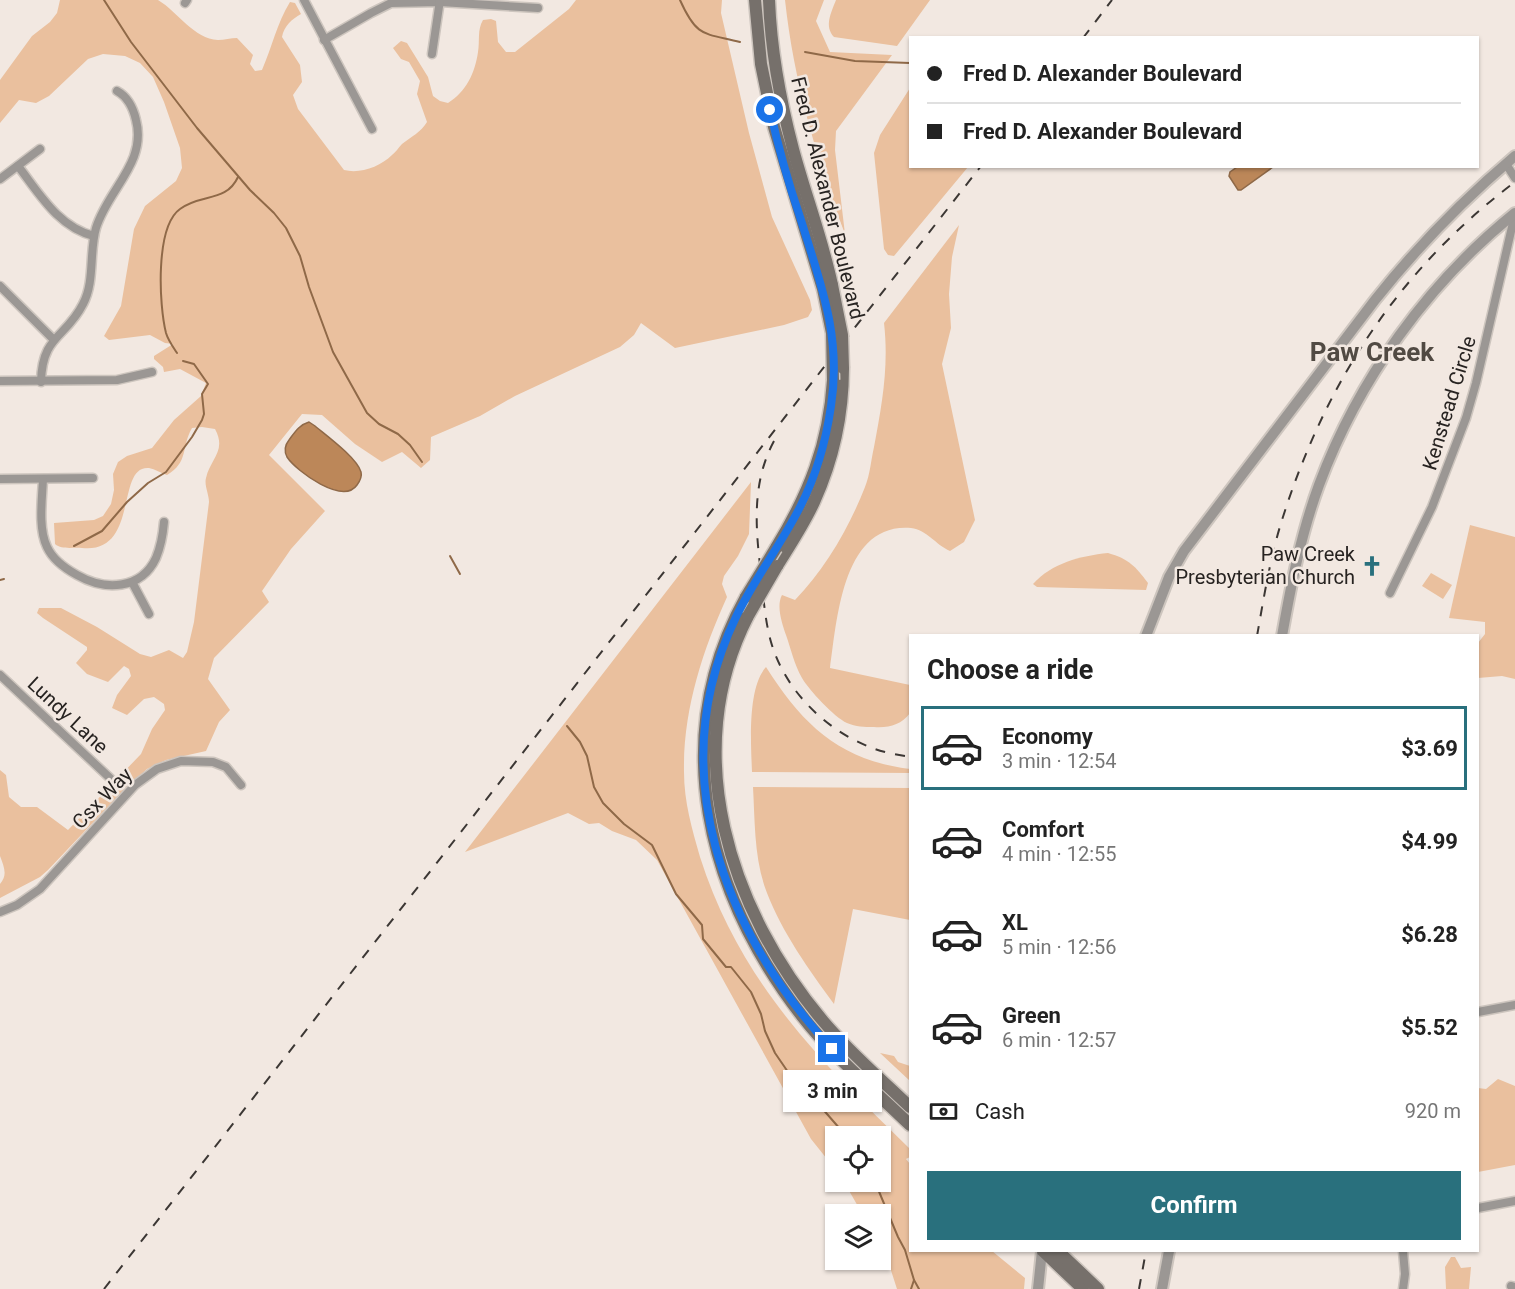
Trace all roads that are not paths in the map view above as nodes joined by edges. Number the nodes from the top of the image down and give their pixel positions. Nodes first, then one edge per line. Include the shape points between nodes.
1 (303, 0) edge
2 (754, 0) edge
3 (769, 0) edge
4 (440, 1) edge
5 (538, 8) dead end
6 (324, 40) junction
7 (432, 54) dead end
8 (117, 91) dead end
9 (372, 129) dead end
10 (40, 149) dead end
11 (1515, 156) edge
12 (1506, 164) junction
13 (18, 165) junction
14 (0, 178) edge
15 (1515, 178) edge
16 (1515, 214) edge
17 (94, 236) junction
18 (0, 286) edge
19 (828, 287) junction
20 (54, 339) junction
21 (152, 372) dead end
22 (0, 381) edge
23 (41, 382) junction
24 (0, 478) edge
25 (43, 478) junction
26 (93, 478) dead end
27 (165, 522) dead end
28 (132, 582) junction
29 (1390, 593) dead end
30 (149, 614) dead end
31 (1147, 634) edge
32 (1282, 634) edge
33 (0, 675) edge
34 (112, 780) dead end
35 (241, 785) dead end
36 (0, 912) edge
37 (1515, 1005) edge
38 (1479, 1012) edge
39 (909, 1106) edge
40 (909, 1124) edge
41 (1515, 1201) edge
42 (1479, 1208) edge
43 (1042, 1252) edge
44 (1043, 1252) edge
45 (1059, 1252) edge
46 (1169, 1252) edge
47 (1403, 1252) edge
48 (1038, 1289) edge
49 (1083, 1289) edge
50 (1098, 1289) edge
51 (1162, 1289) edge
52 (1403, 1289) edge

1 - 6 street
2 - 19 main road, Fred D. Alexander Boulevard via 761,64 774,127
3 - 19 main road, Fred D. Alexander Boulevard via 773,54 786,121
4 - 5 street
4 - 6 street via 390,3
4 - 7 street
6 - 9 street
8 - 17 street via 129,101 135,115 138,147 130,168 106,204
10 - 13 street
11 - 12 street
12 - 15 street
12 - 31 street via 1404,263 1195,536 1169,577
13 - 14 street
13 - 17 street via 56,215 75,229
16 - 29 street, Kenstead Circle via 1466,418 1432,507
16 - 32 street via 1470,252 1432,293 1360,397 1319,486 1302,540
17 - 20 street via 86,298
18 - 20 street
19 - 39 main road, Fred D. Alexander Boulevard, bridge via 842,335 841,406 833,446 808,514 736,642 718,720 717,784 734,867 779,961 830,1029
19 - 40 main road, Fred D. Alexander Boulevard, bridge via 833,381 827,429 801,506 728,634 713,679 704,730 704,790 713,843 753,940 792,1002 832,1049
20 - 23 street via 44,356
21 - 23 street via 117,380
22 - 23 street
24 - 25 street
25 - 26 street
25 - 28 street via 44,536 57,560 95,584 119,586
27 - 28 street via 156,559
28 - 30 street
33 - 34 street, Lundy Lane
35 - 36 street, Csx Way via 226,767 213,762 181,761 156,769 135,785 40,889
37 - 38 street
41 - 42 street
43 - 48 street
44 - 49 main road
45 - 50 main road
46 - 51 street
47 - 52 street

